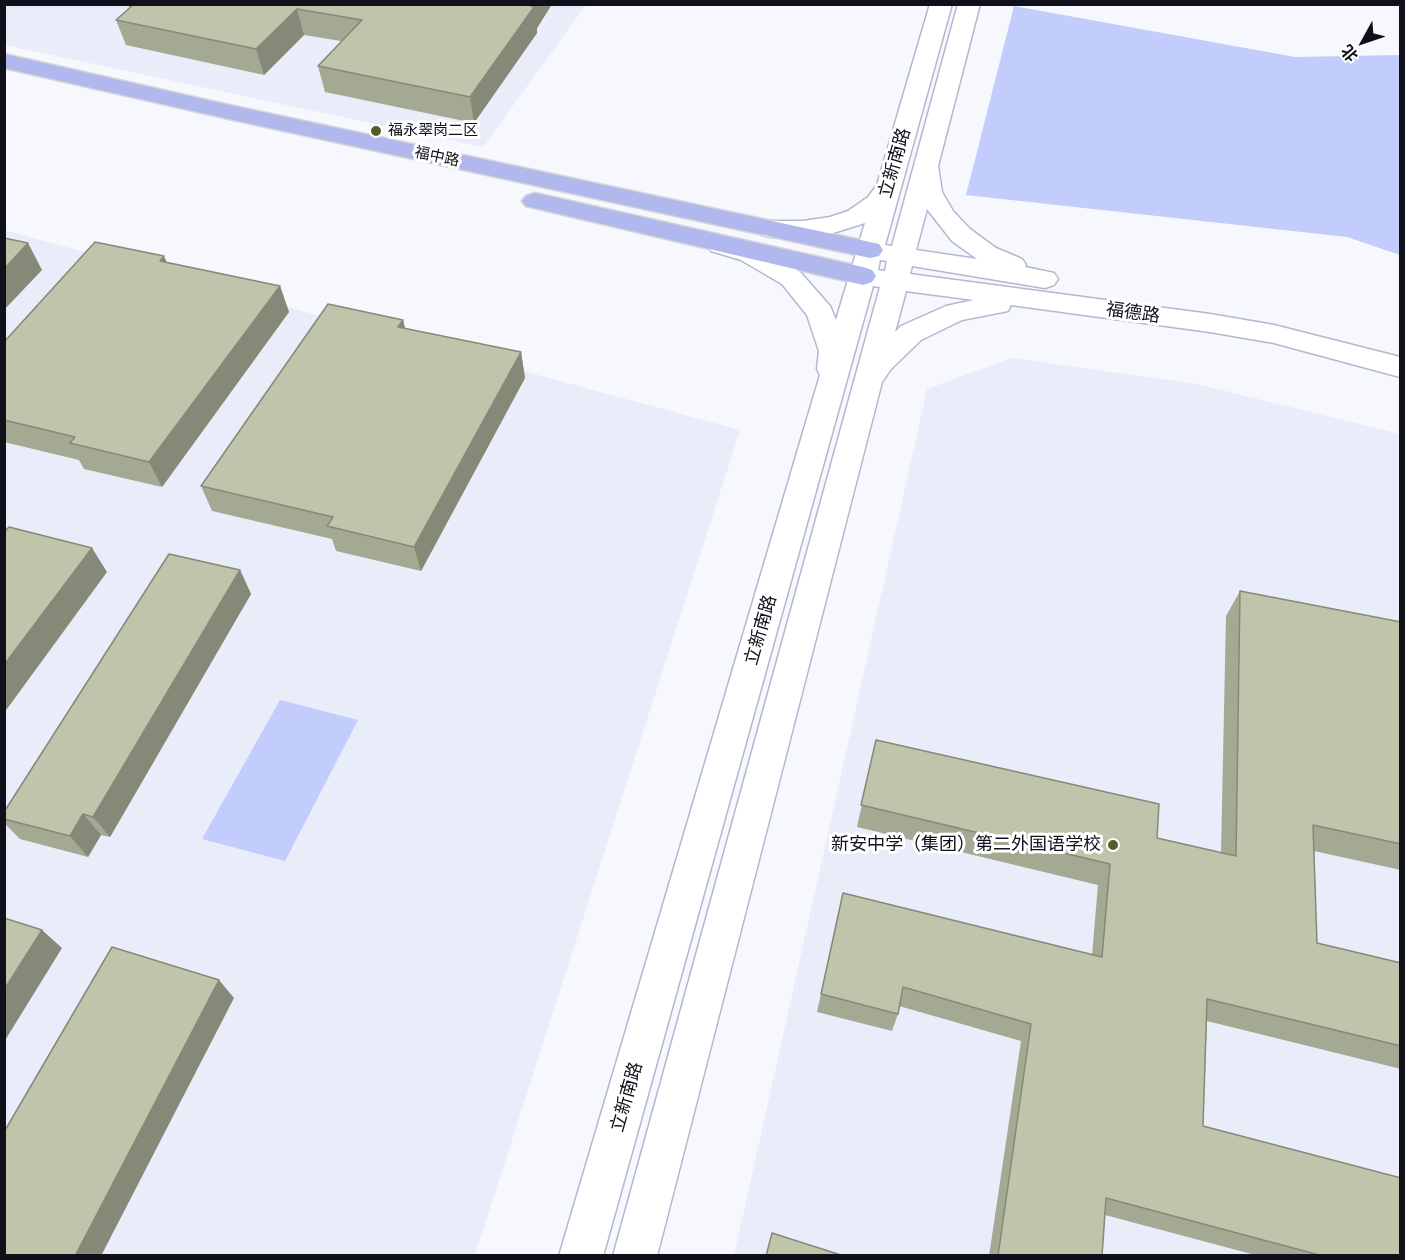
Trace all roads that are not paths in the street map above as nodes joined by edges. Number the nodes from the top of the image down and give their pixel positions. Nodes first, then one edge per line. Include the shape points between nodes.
1 (941, 4) edge
2 (969, 4) edge
3 (4, 61) edge
4 (4, 79) edge
5 (926, 163) junction
6 (889, 186) junction
7 (771, 229) junction
8 (695, 238) junction
9 (882, 266) junction
10 (1051, 280) junction
11 (1066, 304) junction
12 (1401, 345) edge
13 (1401, 367) edge
14 (829, 393) junction
15 (860, 407) junction
16 (581, 1256) edge
17 (635, 1256) edge

1 - 6 street, 立新南路
2 - 5 street, 立新南路
3 - 7 main road, 福中路
4 - 8 main road, 福中路
5 - 9 street, 立新南路
5 - 10 street via 930,192 961,235 987,254
6 - 7 street via 877,202 849,220 803,230
6 - 9 street, 立新南路
7 - 9 main road, 福中路
8 - 9 main road, 福中路
8 - 14 street via 750,254 791,278 820,312 832,351
9 - 10 street, 福德路
9 - 11 street, 福德路
9 - 14 street, 立新南路
9 - 15 street, 立新南路
10 - 12 street, 福德路 via 1281,315
11 - 13 street, 福德路 via 1274,334
11 - 15 street via 1009,303 956,312 911,333 879,364
14 - 16 street, 立新南路
15 - 17 street, 立新南路

